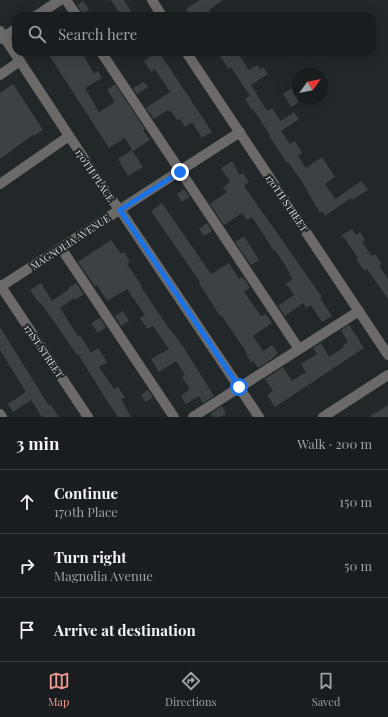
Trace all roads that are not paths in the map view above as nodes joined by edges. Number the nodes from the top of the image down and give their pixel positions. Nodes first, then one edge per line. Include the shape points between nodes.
1 (60, 0) edge
2 (66, 0) edge
3 (152, 0) edge
4 (42, 12) edge
5 (74, 12) edge
6 (160, 12) edge
7 (12, 31) edge
8 (1, 36) edge
9 (12, 50) edge
10 (16, 56) edge
11 (104, 56) edge
12 (189, 56) edge
13 (20, 61) junction
14 (0, 75) edge
15 (240, 132) junction
16 (69, 136) junction
17 (180, 172) junction
18 (0, 184) edge
19 (120, 210) junction
20 (61, 248) junction
21 (0, 286) edge
22 (359, 310) junction
23 (299, 349) junction
24 (388, 354) edge
25 (388, 374) edge
26 (239, 387) junction
27 (0, 414) edge
28 (2, 417) edge
29 (88, 417) edge
30 (174, 417) edge
31 (193, 417) edge
32 (259, 417) edge
33 (323, 417) edge

1 - 4 street
2 - 5 street
3 - 6 street
7 - 8 street
8 - 9 street, 170TH PLACE
10 - 13 street, 170TH PLACE
11 - 17 street
12 - 15 street, 170TH STREET
13 - 14 street
13 - 16 street, 170TH PLACE
15 - 17 street, MAGNOLIA AVENUE
15 - 22 street, 170TH STREET
16 - 18 street
16 - 19 street, 170TH PLACE
17 - 19 street, MAGNOLIA AVENUE
17 - 23 street
19 - 20 street, MAGNOLIA AVENUE
19 - 26 street, 170TH PLACE
20 - 21 street, MAGNOLIA AVENUE
20 - 30 street
21 - 29 street, 171ST STREET
22 - 23 street
22 - 24 street, 170TH STREET
23 - 26 street
25 - 33 street
26 - 31 street
26 - 32 street, 170TH PLACE
27 - 28 street

